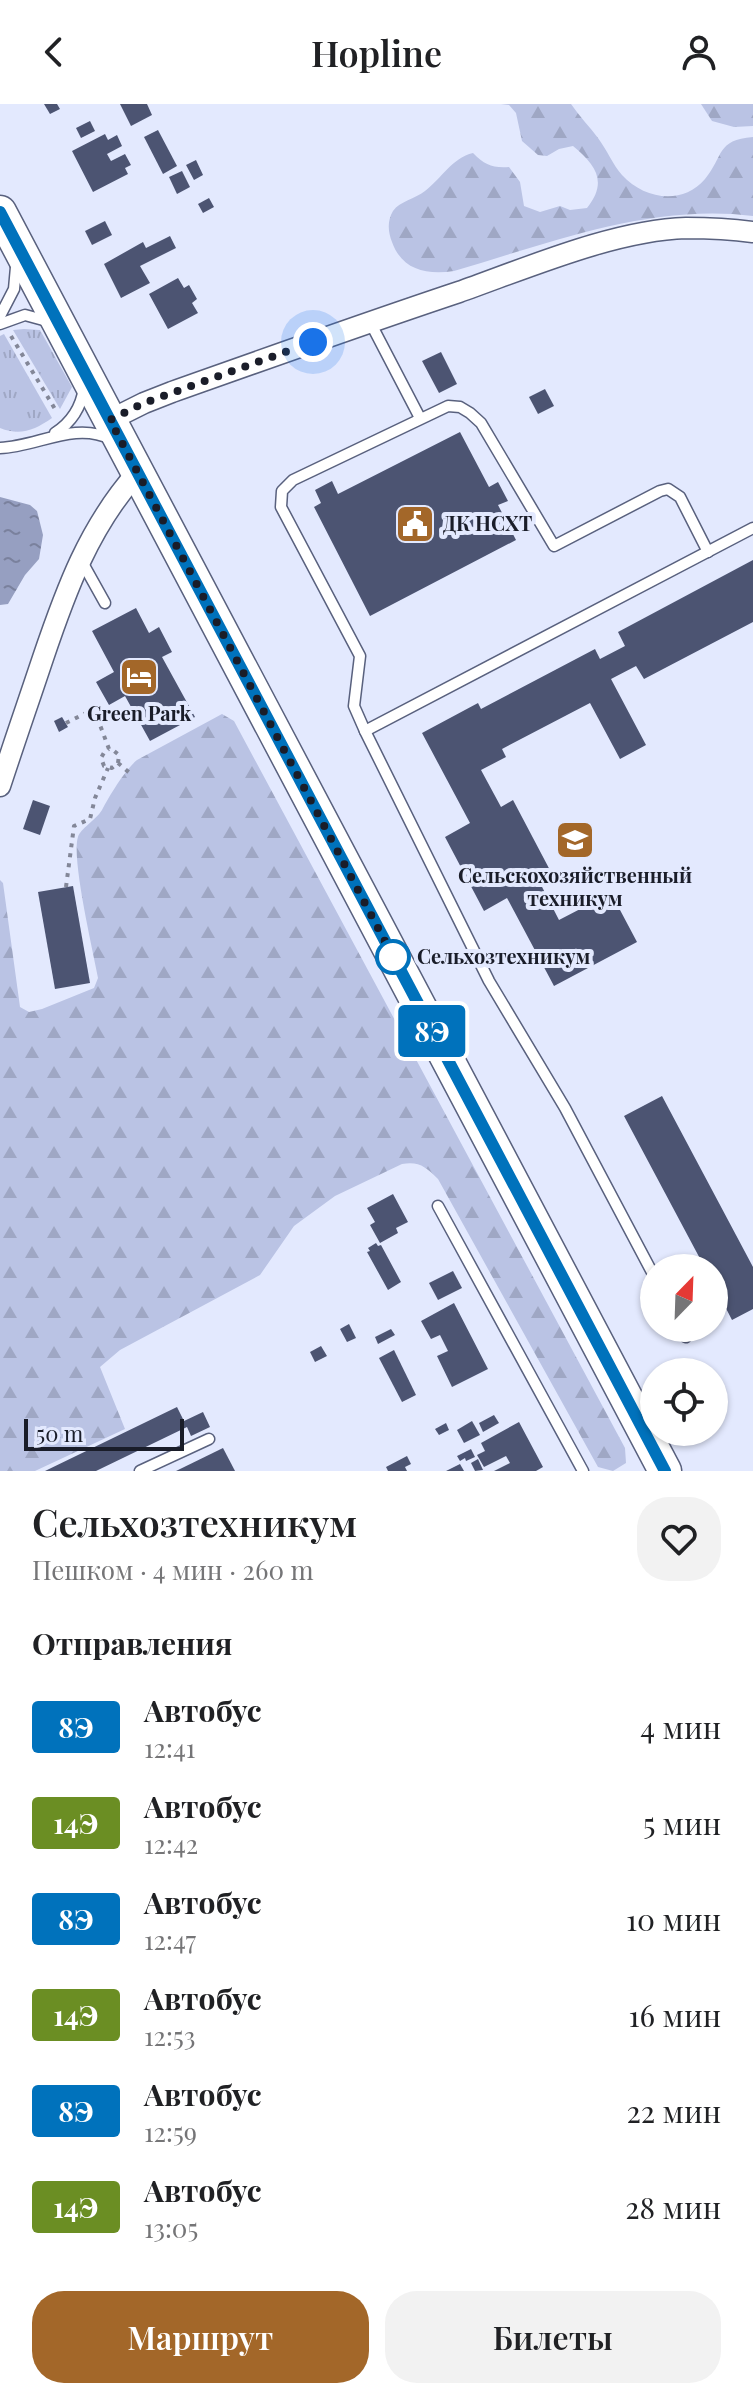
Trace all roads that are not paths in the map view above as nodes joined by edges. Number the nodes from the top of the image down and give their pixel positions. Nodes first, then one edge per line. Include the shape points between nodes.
1 (0, 212) edge
2 (753, 232) edge
3 (15, 241) junction
4 (1, 320) edge
5 (370, 322) junction
6 (73, 350) junction
7 (420, 418) junction
8 (110, 420) junction
9 (50, 436) junction
10 (0, 451) edge
11 (132, 463) junction
12 (753, 528) edge
13 (708, 552) junction
14 (80, 558) junction
15 (105, 603) dead end
16 (365, 731) junction
17 (0, 786) edge
18 (438, 1206) dead end
19 (642, 1254) edge
20 (209, 1439) dead end
21 (659, 1469) edge
22 (140, 1471) edge
23 (583, 1471) edge

1 - 3 main road
2 - 5 street via 684,228 640,234
3 - 4 lane via 16,278
3 - 6 main road
4 - 6 lane via 32,315 55,325
5 - 7 lane
5 - 8 street via 172,392
6 - 8 main road
6 - 9 lane via 84,387 80,405 71,421
7 - 13 lane via 448,406 460,407 481,423 554,546 668,489 680,497
7 - 16 lane via 293,480 282,491 281,507 360,656 354,706
8 - 11 main road
9 - 10 lane
9 - 11 lane via 94,434 114,440
11 - 14 street
11 - 21 main road
12 - 13 lane
13 - 16 lane
14 - 15 lane
14 - 17 street
16 - 19 lane via 489,981 565,1108
18 - 23 lane
20 - 22 lane

